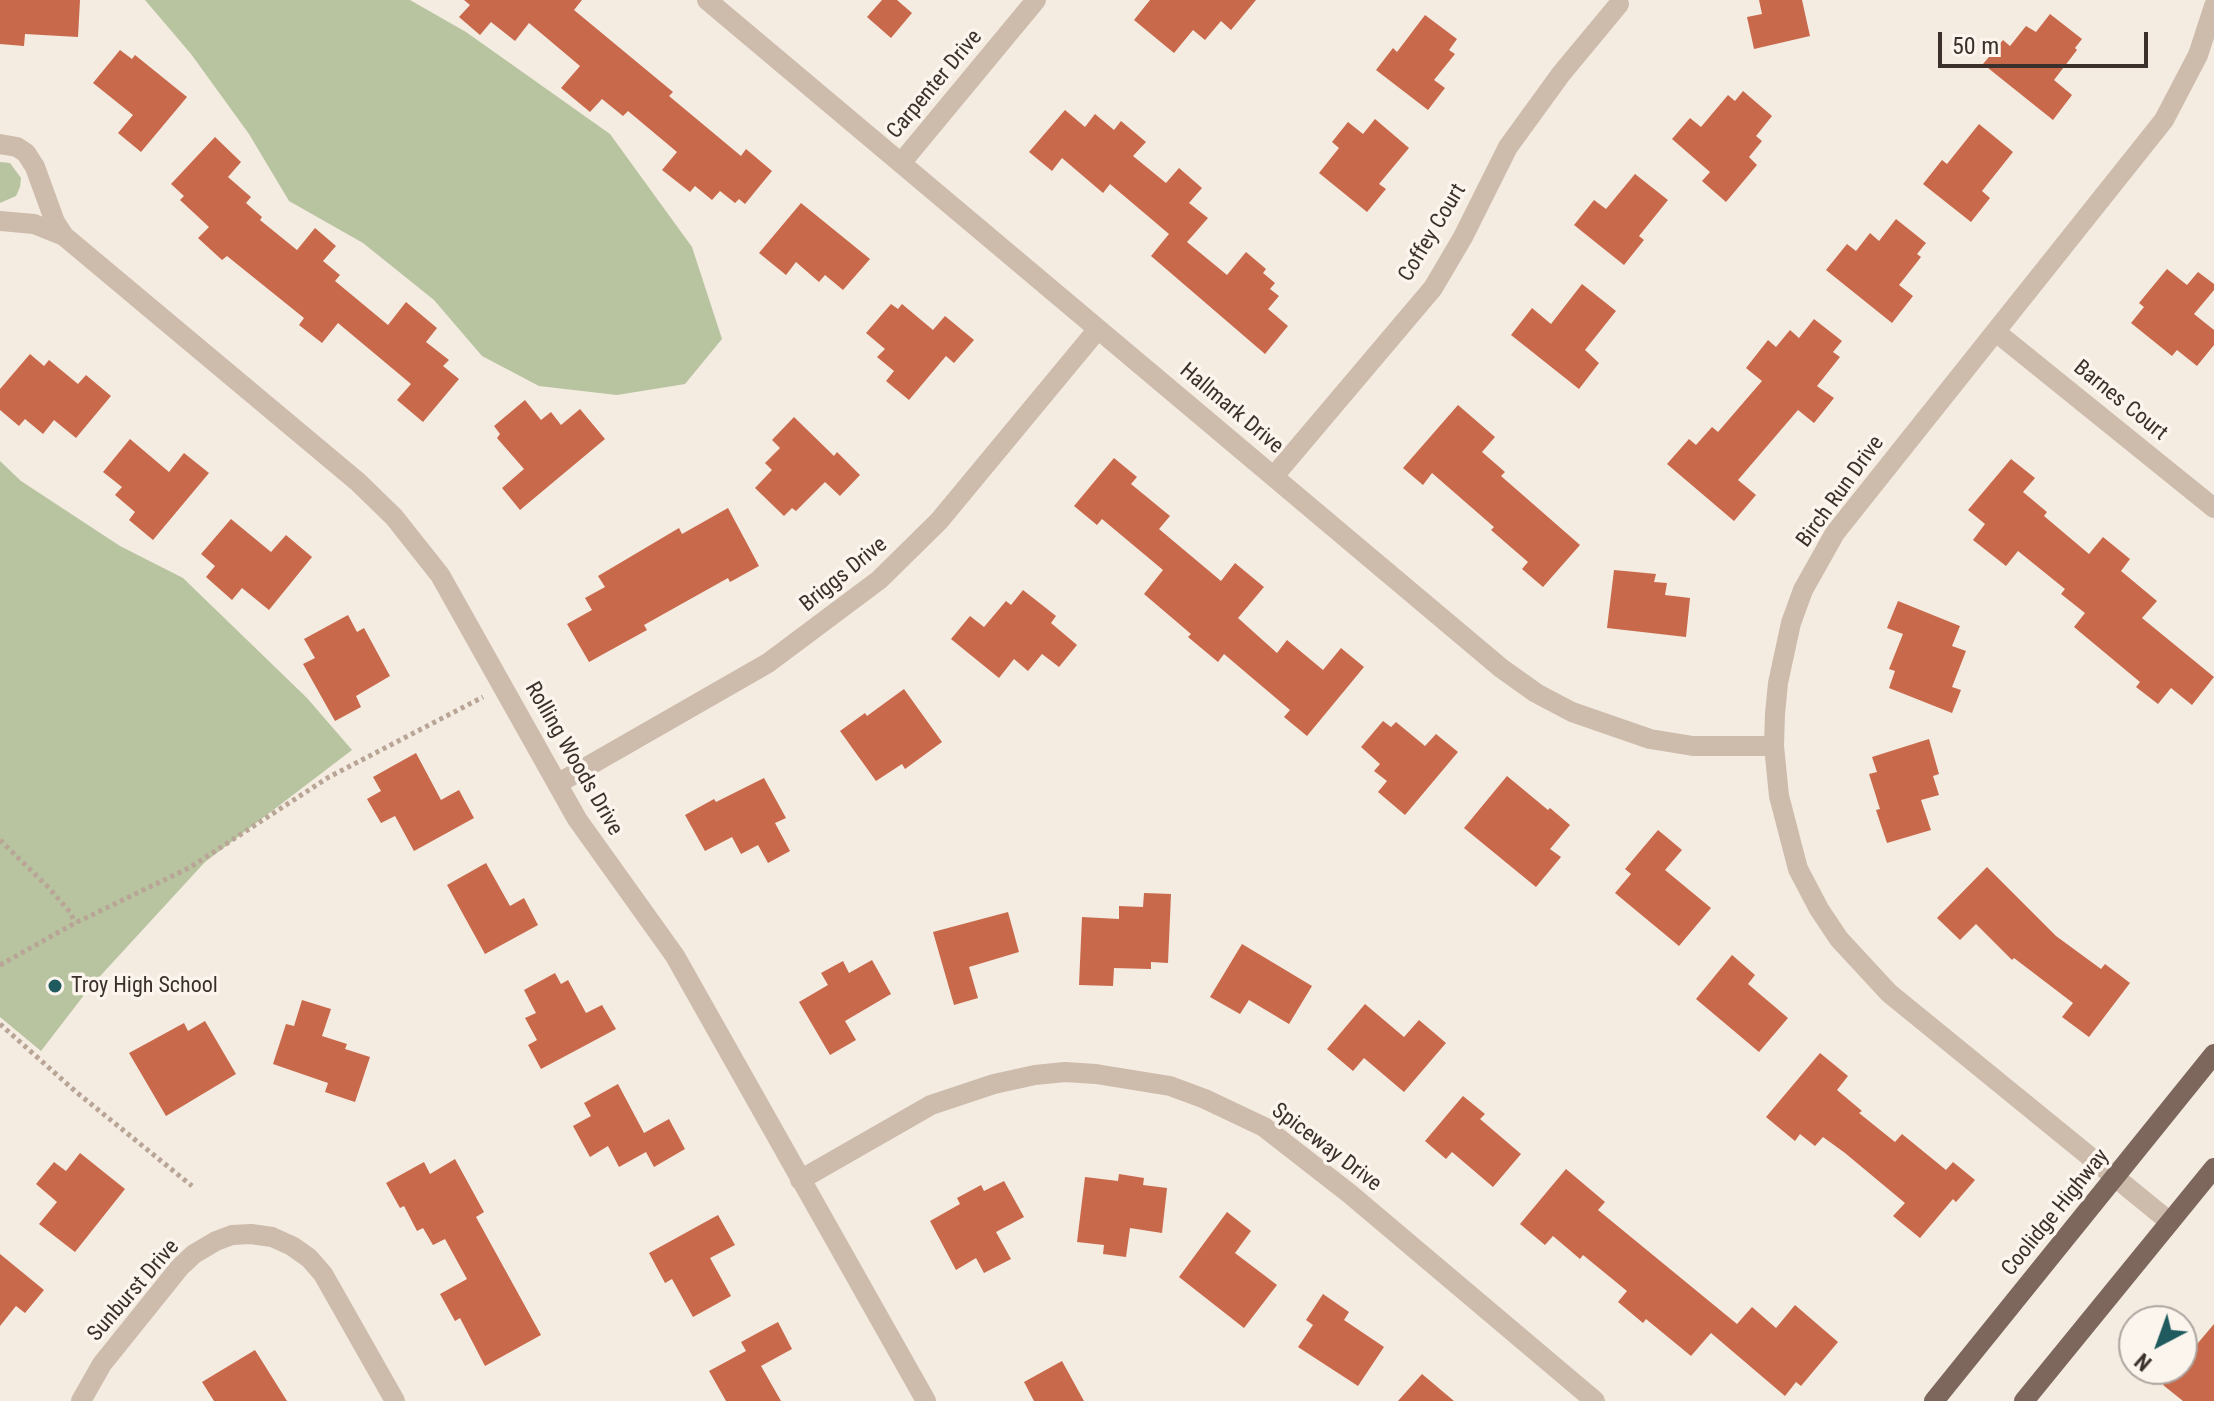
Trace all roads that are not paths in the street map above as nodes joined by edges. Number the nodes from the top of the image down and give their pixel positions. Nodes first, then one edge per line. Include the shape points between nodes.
1 (707, 0) edge
2 (1036, 0) edge
3 (1619, 4) dead end
4 (2214, 6) edge
5 (0, 144) edge
6 (901, 163) junction
7 (0, 221) edge
8 (64, 236) junction
9 (1098, 329) junction
10 (1996, 332) junction
11 (1274, 476) junction
12 (2214, 508) edge
13 (1774, 746) junction
14 (557, 784) junction
15 (2214, 1054) edge
16 (2214, 1168) edge
17 (2116, 1177) junction
18 (800, 1180) junction
19 (2170, 1222) junction
20 (81, 1401) edge
21 (395, 1401) edge
22 (926, 1401) edge
23 (1595, 1401) edge
24 (1934, 1401) edge
25 (2024, 1401) edge

1 - 6 street, Hallmark Drive
2 - 6 street, Carpenter Drive
3 - 11 street, Coffey Court via 1508,147 1433,288
4 - 10 street, Birch Run Drive via 2198,55 2164,120
5 - 8 street, Rolling Woods Drive via 26,153
6 - 9 street, Hallmark Drive
7 - 8 street, Rolling Woods Drive via 34,224
8 - 14 street, Rolling Woods Drive via 394,517 440,575
9 - 11 street, Hallmark Drive
9 - 14 street, Briggs Drive via 939,521 879,580 768,663
10 - 12 street, Barnes Court
10 - 13 street, Birch Run Drive via 1851,510 1803,590 1783,655
11 - 13 street, Hallmark Drive via 1536,693 1572,712 1650,739 1693,746
13 - 17 street, Birch Run Drive via 1779,796 1798,869 1839,939 1889,993
14 - 18 street, Rolling Woods Drive via 590,840 675,956
15 - 17 main road, Coolidge Highway
16 - 19 main road
17 - 19 street, Birch Run Drive
17 - 24 main road, Coolidge Highway
18 - 22 street, Rolling Woods Drive
18 - 23 street, Spiceway Drive via 931,1105 994,1084 1065,1072 1170,1086 1264,1127
19 - 25 main road
20 - 21 street, Sunburst Drive via 102,1364 180,1267 216,1241 251,1234 292,1246 323,1274

